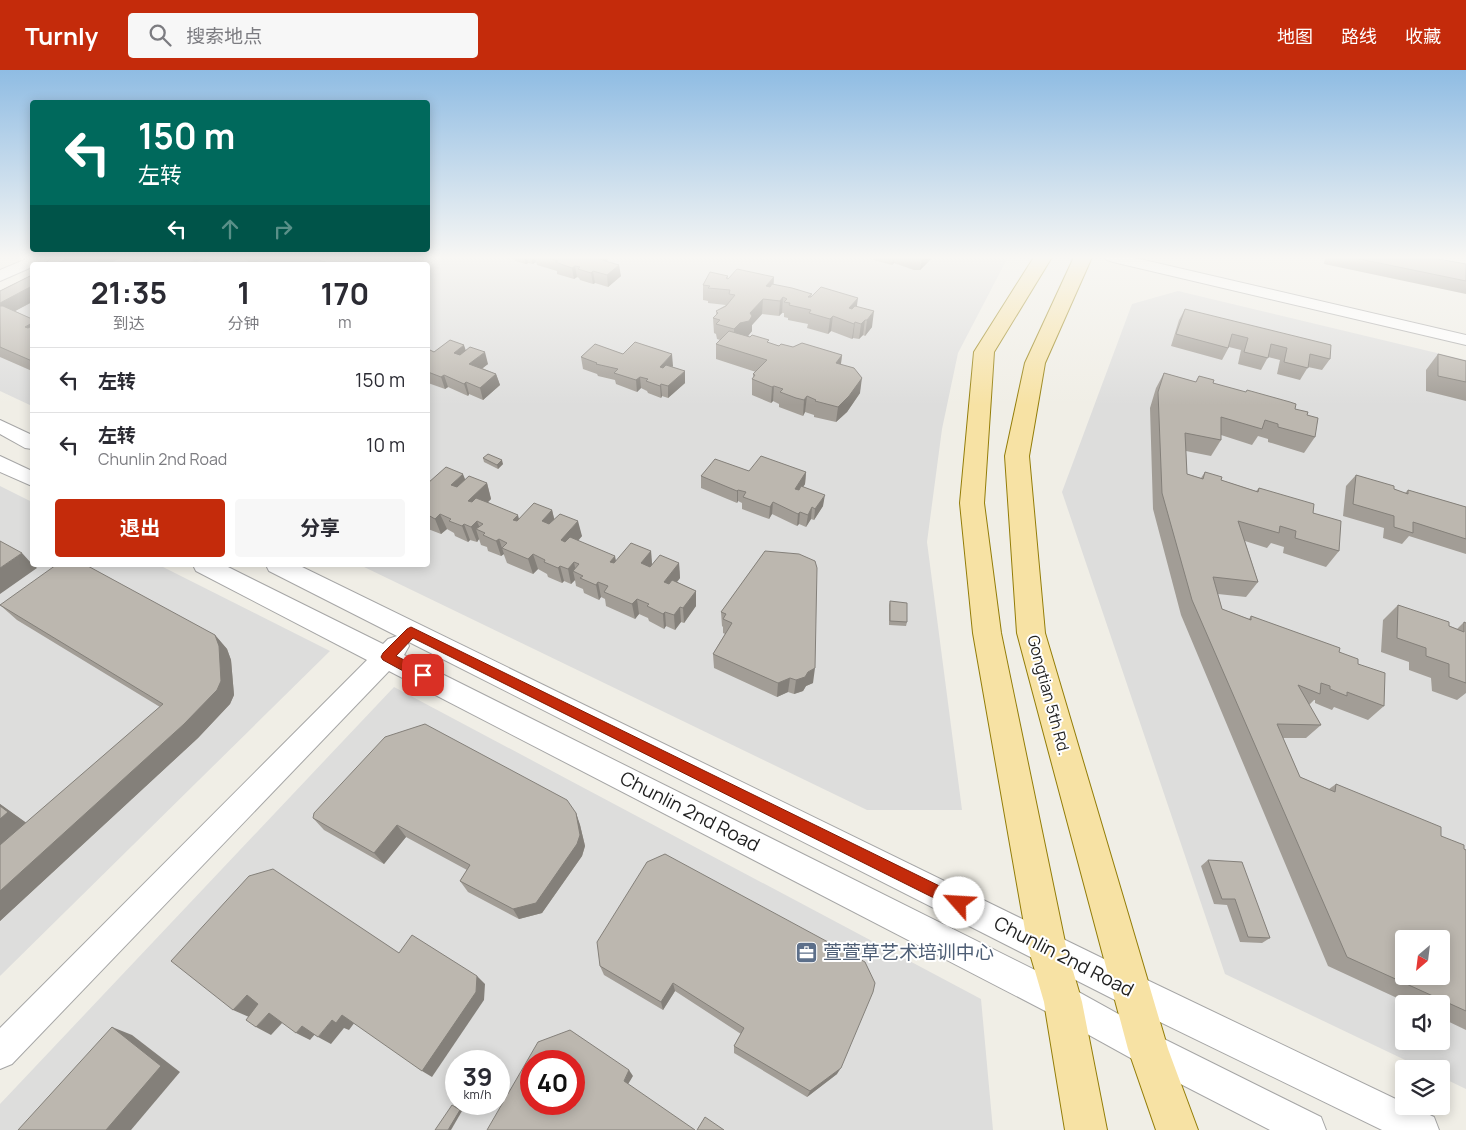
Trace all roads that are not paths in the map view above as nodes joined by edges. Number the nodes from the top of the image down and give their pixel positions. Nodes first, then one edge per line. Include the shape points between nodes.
1 (1012, 306) edge
2 (1060, 306) edge
3 (1325, 306) edge
4 (1384, 306) edge
5 (1466, 326) edge
6 (1466, 340) edge
7 (0, 426) edge
8 (30, 442) edge
9 (0, 463) edge
10 (30, 478) edge
11 (208, 567) edge
12 (281, 567) edge
13 (411, 632) junction
14 (387, 657) junction
15 (1047, 947) junction
16 (1133, 991) junction
17 (1063, 1002) junction
18 (1148, 1049) junction
19 (0, 1052) edge
20 (1086, 1130) edge
21 (1177, 1130) edge
22 (1308, 1130) edge
23 (1421, 1130) edge

1 - 15 main road via 984,352 972,503 987,632
2 - 16 main road, Gongtian 5th Rd. via 1035,363 1017,456 1031,633
3 - 6 street
4 - 5 street
7 - 8 street
9 - 10 street
11 - 14 street, Chunlin 2nd Road
12 - 13 street, Chunlin 2nd Road
13 - 14 street
13 - 15 street, Chunlin 2nd Road
14 - 17 street, Chunlin 2nd Road
14 - 19 street
15 - 16 street, Chunlin 2nd Road
15 - 17 main road
16 - 18 main road, Gongtian 5th Rd.
16 - 23 street, Chunlin 2nd Road
17 - 18 street, Chunlin 2nd Road
17 - 20 main road
18 - 21 main road, Gongtian 5th Rd.
18 - 22 street, Chunlin 2nd Road

